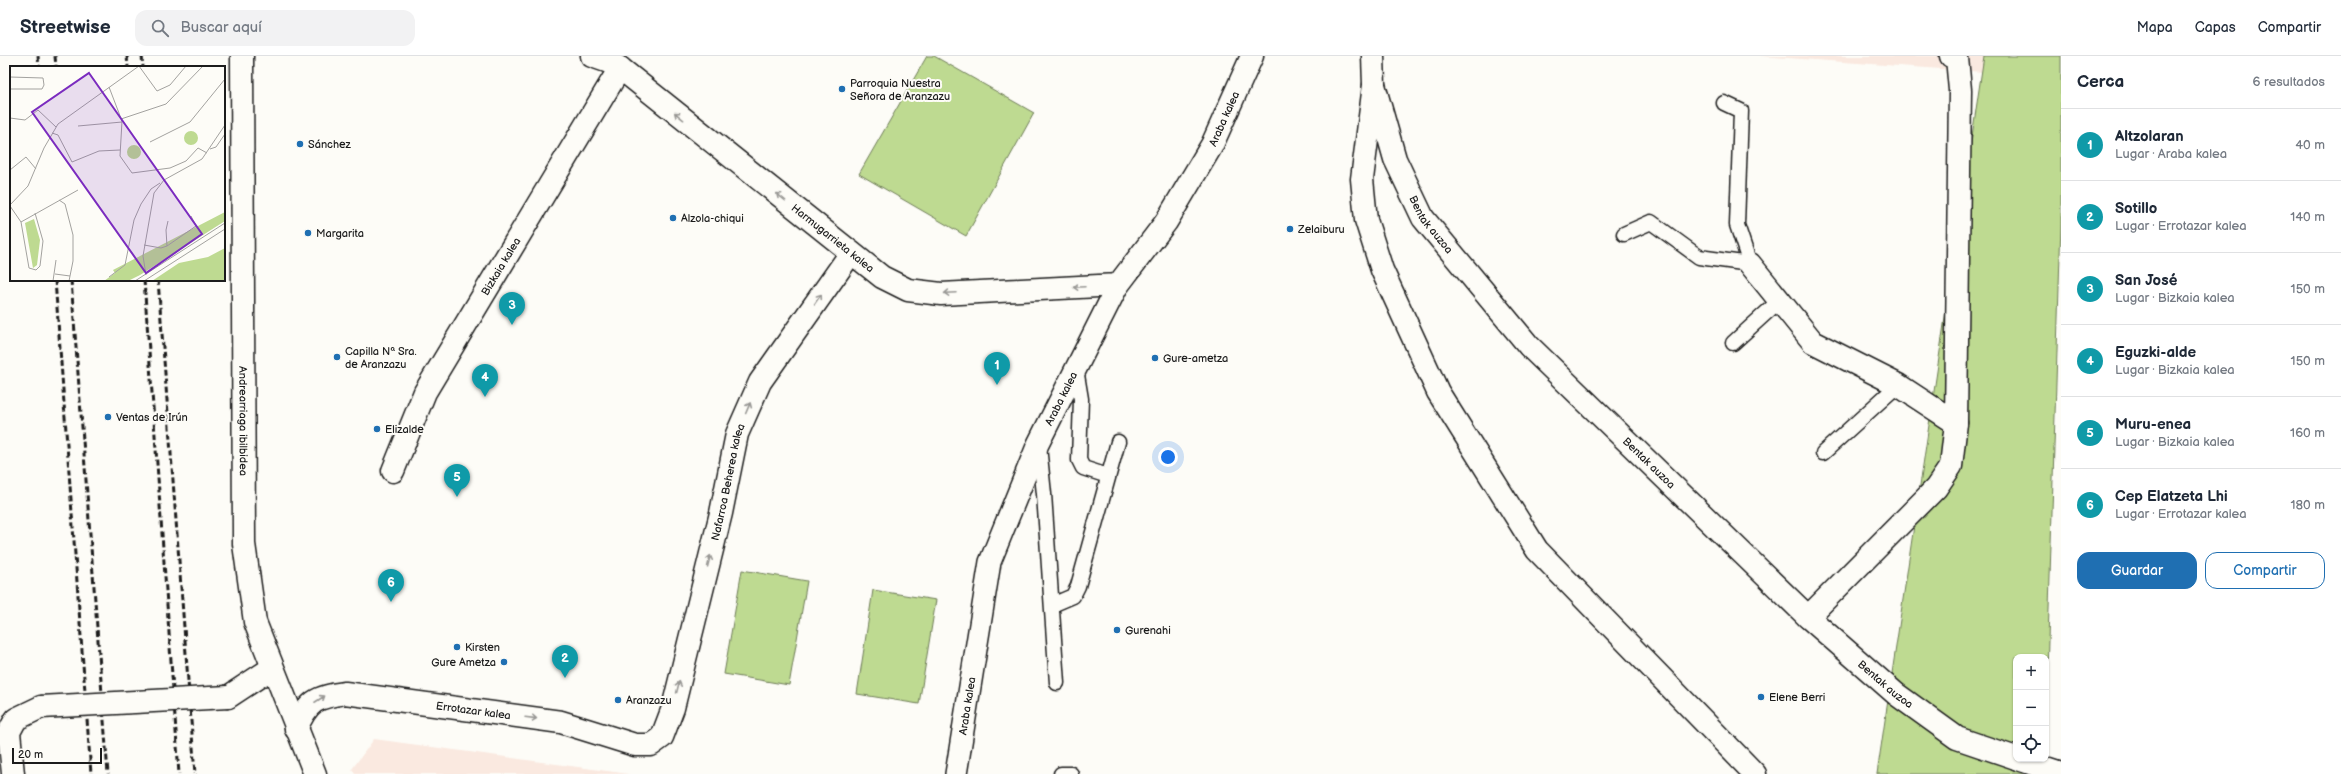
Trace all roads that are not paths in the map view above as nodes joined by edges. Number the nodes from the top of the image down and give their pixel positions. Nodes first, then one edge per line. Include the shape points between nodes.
1 (242, 56) edge
2 (595, 56) edge
3 (1252, 56) edge
4 (1373, 56) edge
5 (1951, 56) edge
6 (620, 68) junction
7 (1374, 85) junction
8 (1724, 102) dead end
9 (1624, 234) dead end
10 (851, 253) junction
11 (1750, 264) junction
12 (1118, 284) junction
13 (1778, 302) junction
14 (1733, 343) dead end
15 (1076, 369) junction
16 (1898, 386) junction
17 (1956, 423) junction
18 (1118, 442) dead end
19 (1038, 444) junction
20 (1823, 453) dead end
21 (393, 471) dead end
22 (1108, 476) junction
23 (1052, 605) junction
24 (1808, 617) junction
25 (272, 668) junction
26 (1057, 683) dead end
27 (296, 729) junction
28 (662, 737) joint
29 (2013, 758) edge
30 (2026, 762) edge
31 (2061, 773) edge
32 (13, 774) edge
33 (314, 774) edge
34 (956, 774) edge
35 (1062, 774) edge
36 (1070, 774) edge
37 (1755, 774) edge

1 - 25 street, Andrearriaga ibilbidea via 244,544 255,622
2 - 6 street, Harmugarrieta kalea
3 - 12 street, Araba kalea via 1212,145 1166,222
4 - 7 street, Bentak auzoa
5 - 17 street via 1957,58 1960,90
10 -> 6 street, Harmugarrieta kalea
6 - 21 street, Bizkaia kalea via 425,392
7 - 24 street, Bentak auzoa via 1395,158 1423,218 1529,346
7 - 37 street, Bentak auzoa via 1362,179 1366,220 1382,270 1438,392 1537,550
8 - 11 lane via 1741,111 1737,225
9 - 11 lane via 1651,222 1699,257
12 -> 10 street, Harmugarrieta kalea via 941,294 914,291 882,277
28 -> 10 street, Nafarroa Beherea kalea via 673,708 721,513 737,434 760,382
11 - 13 street
12 - 15 street, Araba kalea
13 - 14 lane
13 - 16 street via 1813,342
15 - 19 street, Araba kalea
15 - 22 lane via 1081,399 1079,460 1083,468
16 - 17 street
16 - 20 lane
17 - 24 street via 1951,466 1936,488
18 - 22 lane
19 - 23 lane
19 - 34 street, Araba kalea via 990,562
22 - 23 lane via 1078,586 1073,596
23 - 26 lane
24 - 29 street, Bentak auzoa via 1896,694 1957,738
25 - 27 street, Andrearriaga ibilbidea
25 - 32 street, bridge via 228,697 41,707 16,719 9,732
27 -> 28 street, Errotazar kalea via 303,713 322,696 345,693 561,722 635,745 651,745
27 - 33 street, Andrearriaga ibilbidea
30 - 31 street, Bentak auzoa
35 - 36 lane

